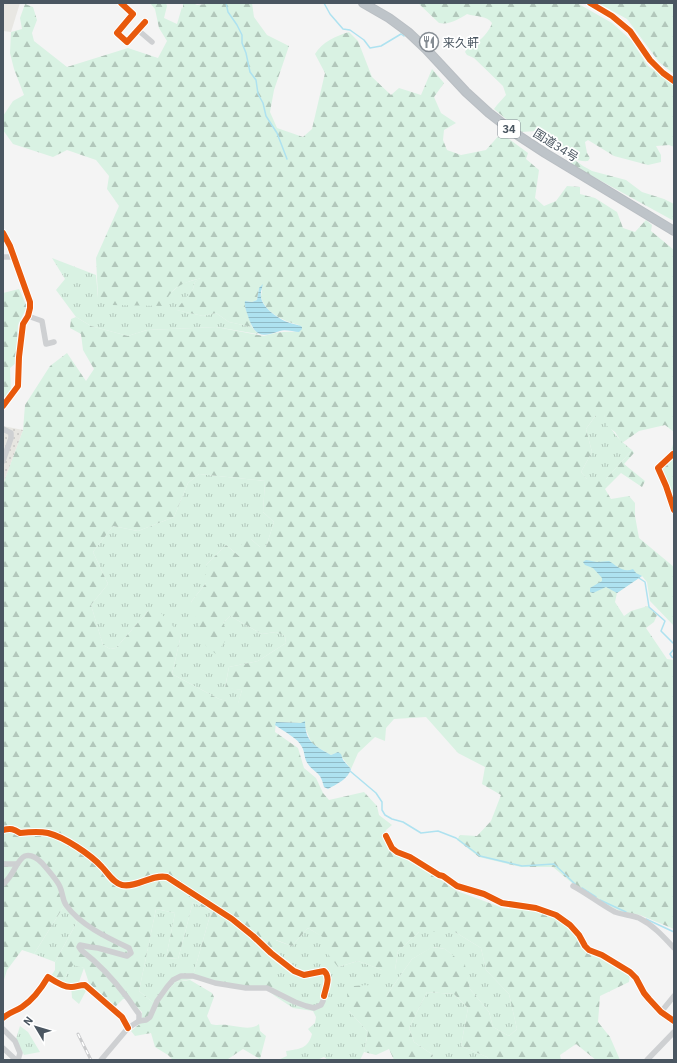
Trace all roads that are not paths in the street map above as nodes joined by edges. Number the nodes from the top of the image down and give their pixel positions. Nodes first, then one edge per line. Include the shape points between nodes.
1 (121, 3) edge
2 (363, 3) edge
3 (590, 3) edge
4 (145, 22) dead end
5 (138, 30) junction
6 (152, 42) dead end
7 (674, 81) edge
8 (674, 231) edge
9 (3, 233) edge
10 (3, 257) edge
11 (14, 257) junction
12 (28, 316) junction
13 (54, 342) dead end
14 (3, 406) edge
15 (3, 429) edge
16 (673, 454) dead end
17 (3, 461) edge
18 (674, 510) edge
19 (3, 830) edge
20 (386, 836) dead end
21 (3, 864) edge
22 (17, 864) junction
23 (3, 884) edge
24 (573, 886) dead end
25 (674, 948) edge
26 (674, 996) edge
27 (662, 1012) junction
28 (3, 1018) edge
29 (139, 1021) junction
30 (674, 1021) edge
31 (128, 1028) junction
32 (3, 1029) edge
33 (674, 1032) edge
34 (3, 1048) edge
35 (17, 1060) edge
36 (101, 1060) edge
37 (646, 1060) edge

1 - 5 street via 133,14 117,33 127,42
2 - 8 highway, 国道34号 / 34 via 408,32 466,92 519,136
3 - 7 street via 630,31 650,60
4 - 5 street
5 - 6 street
9 - 11 street
10 - 11 street
11 - 12 street via 30,302
12 - 13 street via 42,321 46,344
12 - 14 street via 23,324 18,386
15 - 17 street via 10,433 11,438
16 - 18 street via 658,468
19 - 29 street via 14,829 20,833 44,832 63,839 86,853 115,881 123,885 158,876 167,877 232,919 294,971 301,975 324,971 328,977 321,1006 311,1008 267,988 236,987 188,975 181,976 173,980 157,1001 150,1017
20 - 27 street via 397,852 419,862 457,886 484,894 502,903 536,908 556,915 570,926 589,950 630,972 644,993
21 - 22 street
22 - 23 street
22 - 29 street via 25,856 36,858 60,886 66,906 80,919 129,948 131,953 127,956 80,944 79,947 101,967 127,997 139,1014
24 - 25 street via 615,912 651,925
26 - 27 street
27 - 30 street
28 - 31 street via 34,997 48,977 72,987 85,985 122,1017
29 - 31 street
31 - 36 street
32 - 35 street via 15,1041 20,1053
33 - 37 street
34 - 35 street

